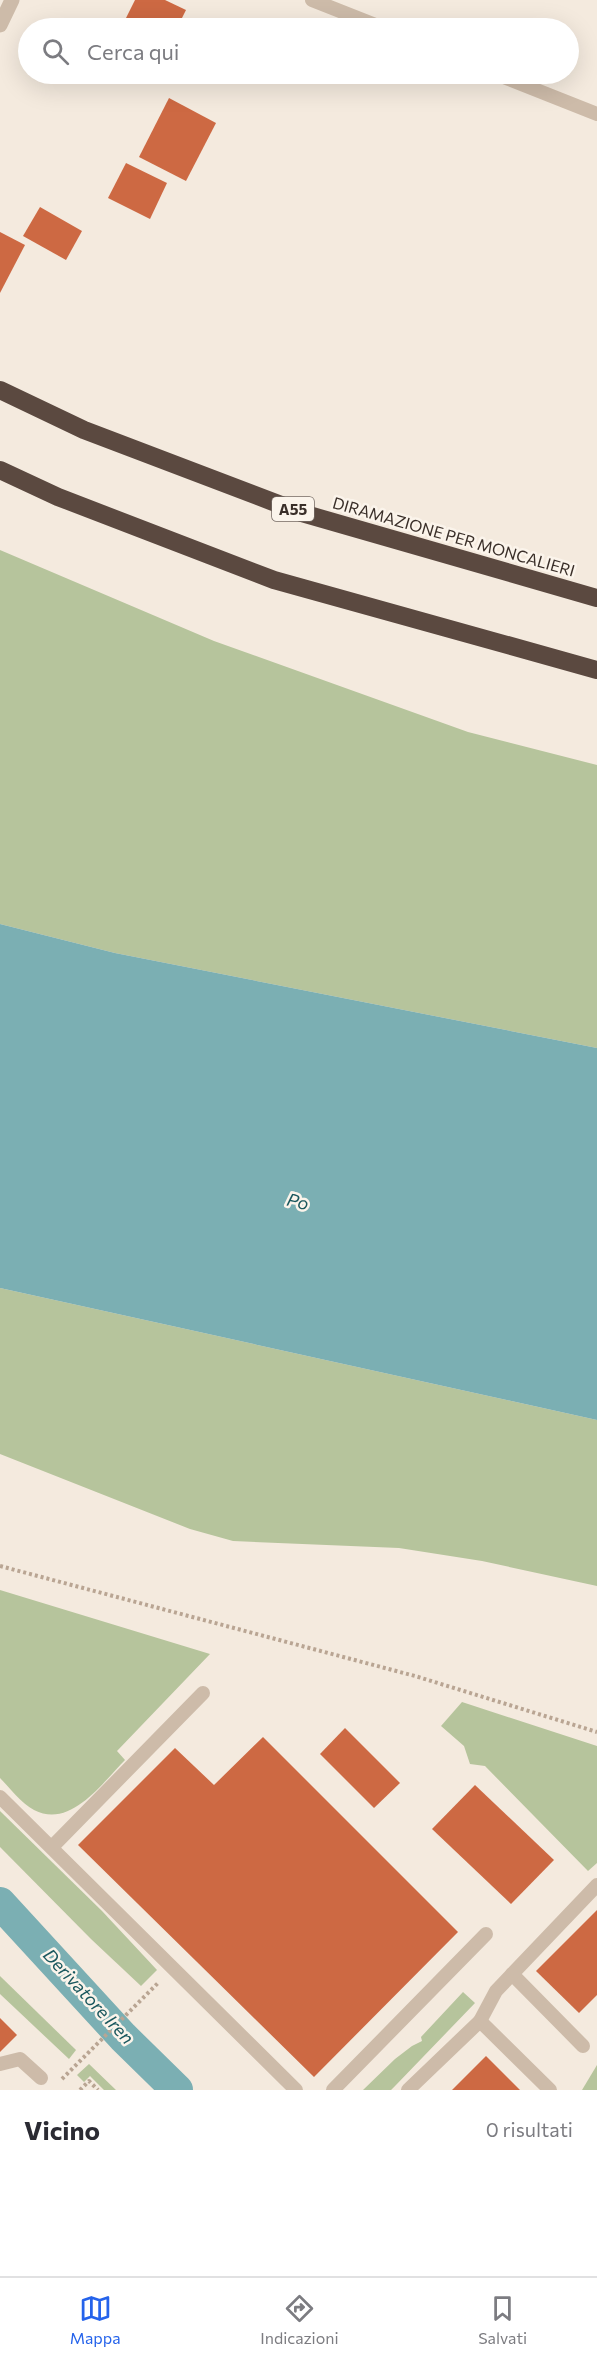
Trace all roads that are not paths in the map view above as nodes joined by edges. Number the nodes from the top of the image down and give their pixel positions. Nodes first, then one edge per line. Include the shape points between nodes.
1 (12, 0) edge
2 (312, 0) edge
3 (358, 18) edge
4 (0, 25) edge
5 (521, 84) edge
6 (597, 114) edge
7 (0, 390) edge
8 (0, 470) edge
9 (597, 598) edge
10 (597, 670) edge
11 (202, 1693) dead end
12 (0, 1797) edge
13 (52, 1847) junction
14 (597, 1885) edge
15 (486, 1934) dead end
16 (512, 1974) junction
17 (480, 2021) junction
18 (583, 2046) dead end
19 (0, 2064) edge
20 (41, 2078) dead end
21 (296, 2090) edge
22 (333, 2090) edge
23 (408, 2090) edge
24 (550, 2090) edge

1 - 4 street
2 - 3 lane
5 - 6 lane
7 - 9 highway, DIRAMAZIONE PER MONCALIERI / A55 via 84,430 302,513
8 - 10 highway via 58,497 274,580
11 - 13 lane
12 - 13 lane
13 - 21 lane
14 - 16 lane
15 - 22 lane
16 - 17 lane via 496,1991
16 - 18 lane
17 - 23 lane
17 - 24 lane
19 - 20 lane via 20,2059

